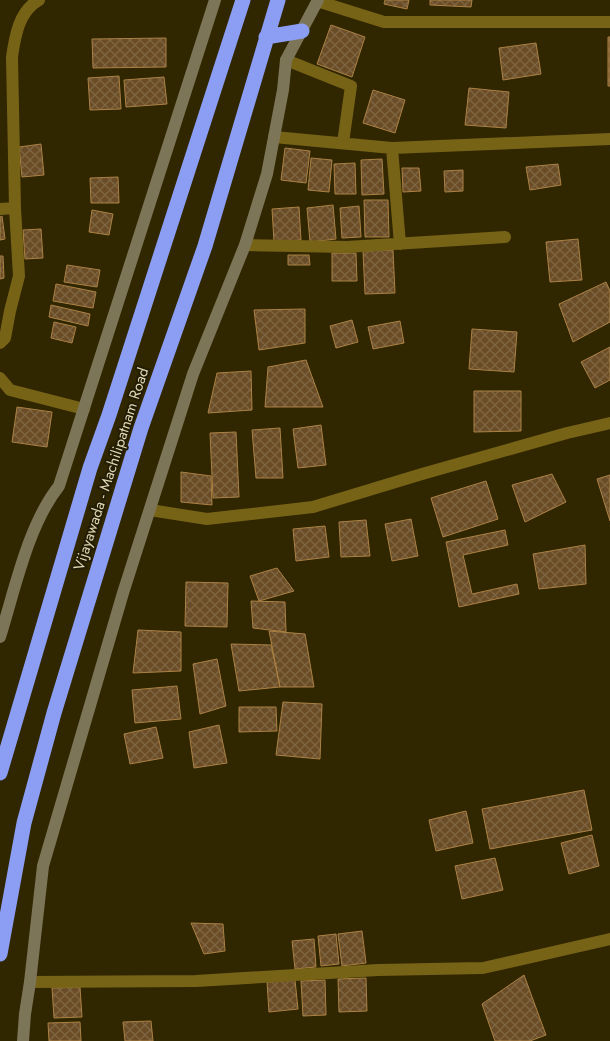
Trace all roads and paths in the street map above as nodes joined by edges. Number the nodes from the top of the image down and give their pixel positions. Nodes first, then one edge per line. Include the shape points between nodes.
1 (39, 0) edge
2 (215, 0) edge
3 (243, 0) edge
4 (278, 0) edge
5 (318, 1) edge
6 (610, 22) edge
7 (302, 31) junction
8 (266, 37) junction
9 (286, 60) junction
10 (6, 84) edge
11 (274, 137) junction
12 (610, 139) edge
13 (343, 144) junction
14 (392, 148) junction
15 (0, 208) edge
16 (15, 208) junction
17 (506, 237) dead end
18 (400, 244) junction
19 (246, 245) junction
20 (0, 343) edge
21 (0, 378) edge
22 (84, 409) junction
23 (610, 423) edge
24 (150, 510) junction
25 (0, 637) edge
26 (0, 773) edge
27 (610, 939) edge
28 (0, 954) edge
29 (30, 982) junction
30 (23, 1041) edge

1 - 10 street via 30,5 15,32
2 - 22 street
3 - 26 highway, Vijayawada - Machilipatnam Road via 90,468
4 - 8 highway, Vijayawada - Machilipatnam Road
5 - 6 street via 384,22
5 - 7 street
7 - 8 highway
7 - 9 street
8 - 28 highway, Vijayawada - Machilipatnam Road via 205,246 141,428 54,713 24,824
9 - 11 street
9 - 13 street via 351,86
10 - 16 street
11 - 13 street
11 - 19 street via 267,174
12 - 14 street
13 - 14 street
14 - 18 street
15 - 16 street
16 - 20 street via 19,276 5,338
17 - 18 street
18 - 19 street via 347,247
19 - 24 street via 193,374
21 - 22 street via 10,390
22 - 25 street via 59,486 48,499 32,532
23 - 24 street via 313,507 207,519
24 - 29 street via 43,866
27 - 29 street via 483,968 378,970 196,981
29 - 30 street

